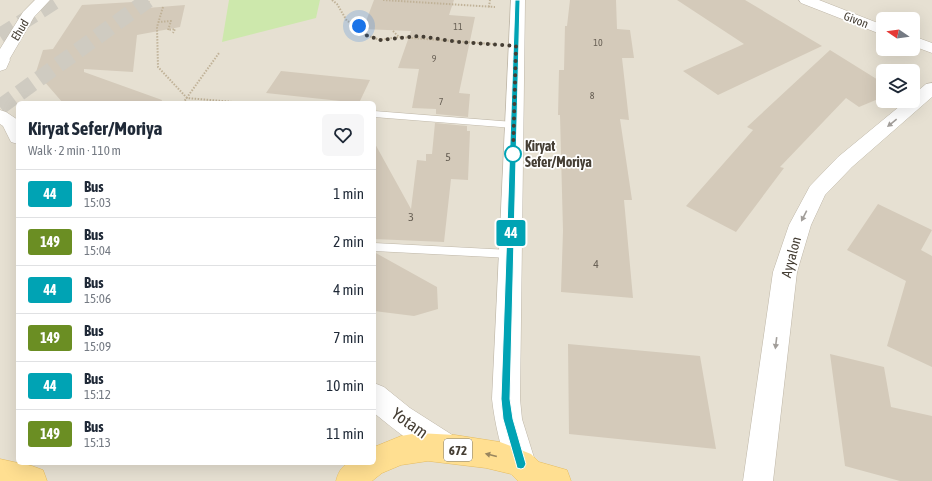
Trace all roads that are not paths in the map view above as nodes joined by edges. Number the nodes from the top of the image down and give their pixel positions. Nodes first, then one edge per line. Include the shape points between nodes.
1 (44, 0) edge
2 (518, 0) edge
3 (806, 0) edge
4 (876, 27) edge
5 (920, 44) edge
6 (932, 48) edge
7 (1, 63) edge
8 (932, 88) edge
9 (376, 114) edge
10 (0, 116) edge
11 (514, 125) junction
12 (16, 135) edge
13 (0, 138) edge
14 (16, 140) edge
15 (376, 247) edge
16 (510, 254) junction
17 (376, 398) edge
18 (447, 448) junction
19 (376, 461) edge
20 (0, 474) edge
21 (535, 475) edge
22 (32, 481) edge
23 (758, 481) edge

1 - 7 street, Ehud via 28,15
2 - 11 street
3 - 4 street, Givon
5 - 6 street
8 -> 23 street, Ayyalon via 836,171 817,191 800,225 785,272
9 - 11 lane
10 - 12 street via 11,123
11 - 16 street
13 - 14 street
15 - 16 lane
16 - 21 street via 506,399 508,419
17 - 18 street, Yotam
18 - 19 main road, 672 via 417,447
21 -> 18 main road, 672 via 489,454
20 - 22 main road

